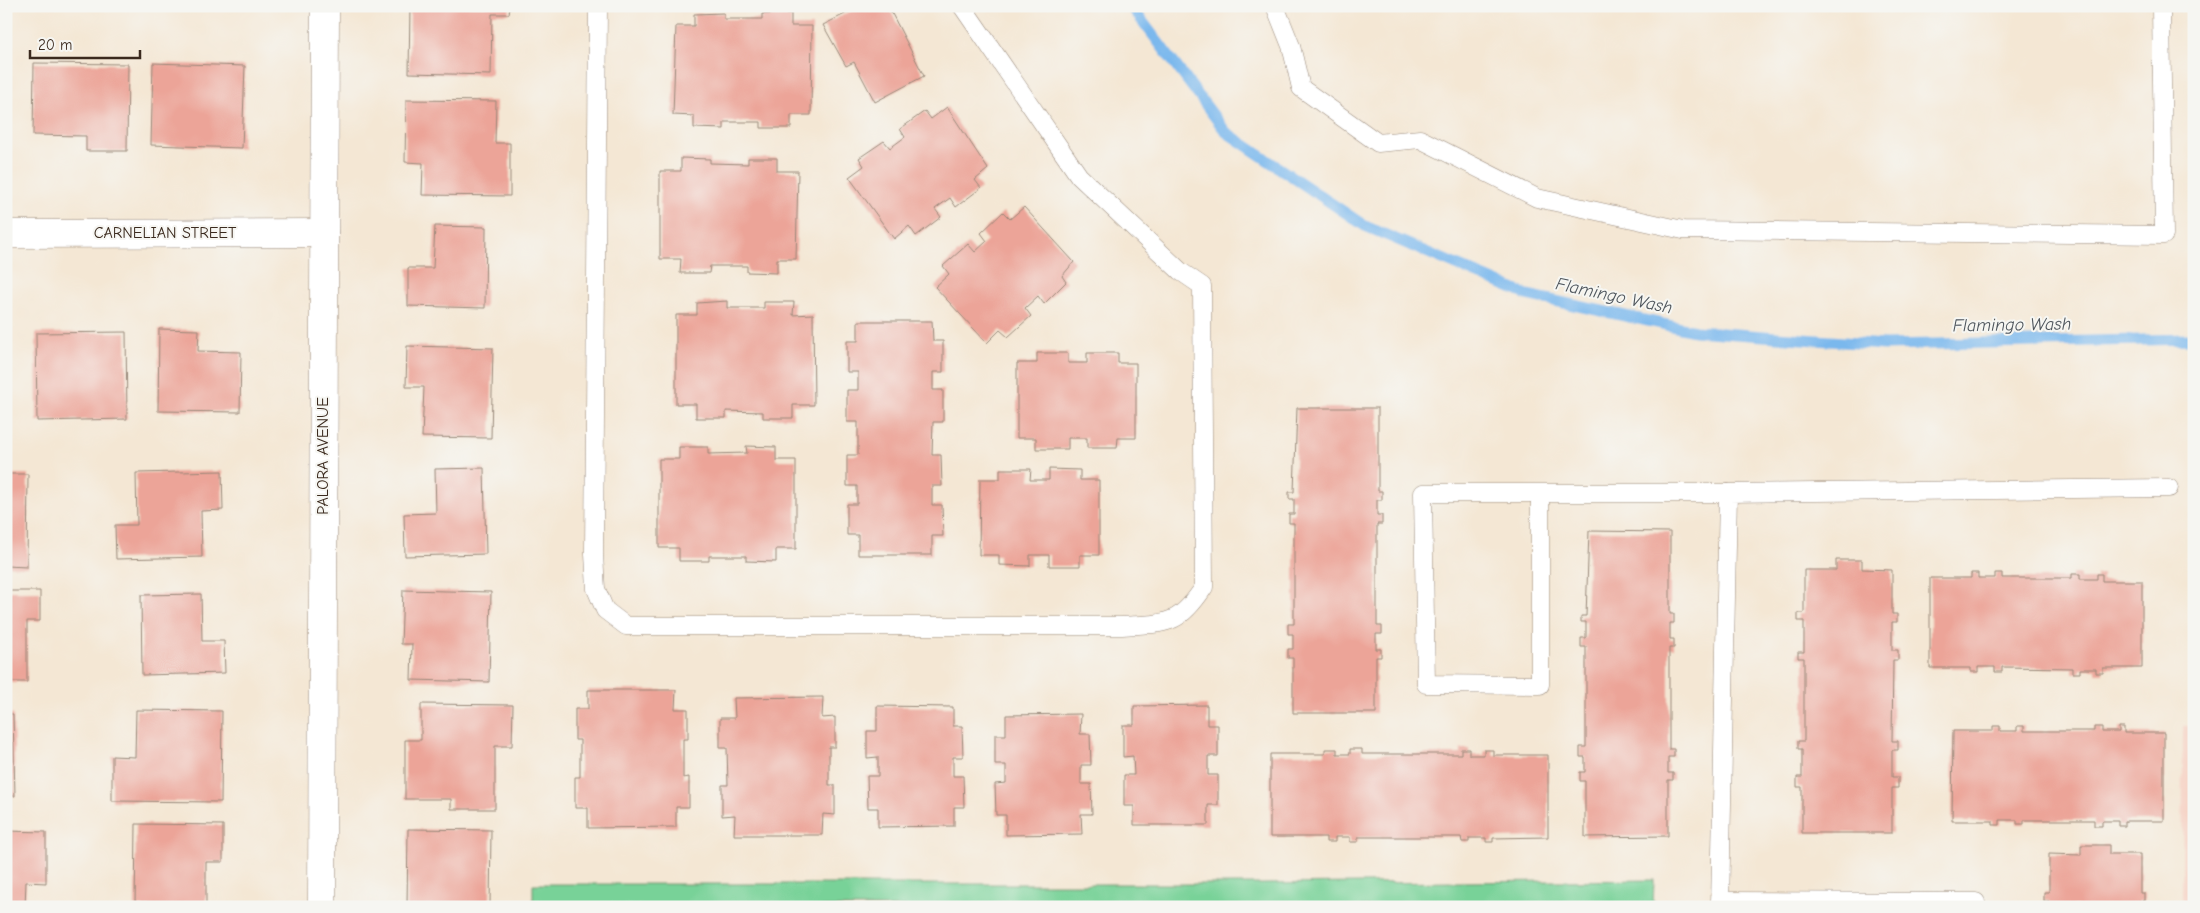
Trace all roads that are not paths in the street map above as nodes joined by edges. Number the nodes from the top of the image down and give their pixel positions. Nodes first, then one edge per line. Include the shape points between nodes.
1 (325, 6) edge
2 (598, 6) edge
3 (962, 6) edge
4 (1275, 6) edge
5 (2161, 6) edge
6 (324, 233) junction
7 (6, 234) edge
8 (2169, 488) dead end
9 (1540, 493) junction
10 (1728, 493) junction
11 (1720, 904) edge
12 (322, 907) edge
13 (1976, 907) edge

1 - 6 street, PALORA AVENUE
2 - 3 lane via 594,554 596,589 605,610 626,626 1119,626 1166,623 1190,607 1204,586 1202,286 1180,271 1079,176
4 - 5 lane via 1301,88 1378,144 1420,139 1537,198 1683,230 2164,235
6 - 7 street, CARNELIAN STREET
6 - 12 street, PALORA AVENUE
8 - 10 lane
9 - 9 lane via 1423,493 1426,684 1540,685
9 - 10 lane
10 - 11 lane
11 - 13 lane via 1976,902

